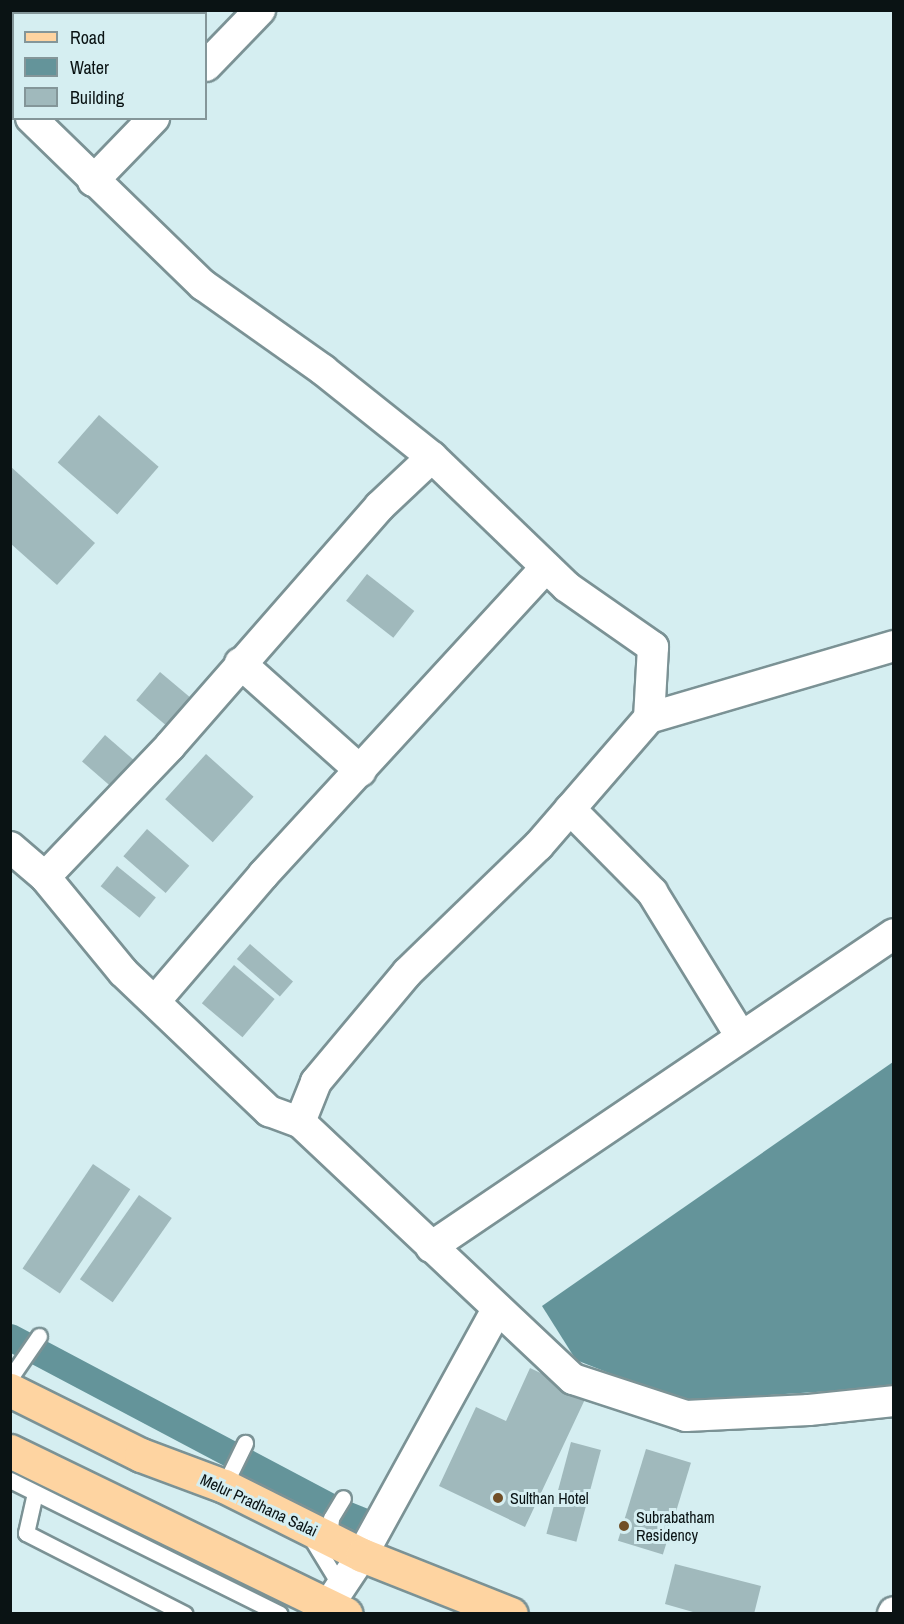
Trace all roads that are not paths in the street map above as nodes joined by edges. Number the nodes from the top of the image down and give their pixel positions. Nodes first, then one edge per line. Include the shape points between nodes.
1 (260, 10) edge
2 (207, 65) edge
3 (34, 120) edge
4 (152, 120) edge
5 (93, 181) junction
6 (432, 457) junction
7 (546, 567) junction
8 (894, 646) edge
9 (240, 663) junction
10 (649, 718) junction
11 (361, 771) junction
12 (570, 809) junction
13 (10, 847) edge
14 (45, 877) junction
15 (894, 934) edge
16 (156, 1000) junction
17 (740, 1035) junction
18 (300, 1122) junction
19 (431, 1247) junction
20 (497, 1309) junction
21 (39, 1336) dead end
22 (12, 1378) edge
23 (894, 1401) edge
24 (245, 1443) dead end
25 (12, 1464) edge
26 (228, 1478) junction
27 (35, 1493) junction
28 (343, 1497) dead end
29 (321, 1527) junction
30 (362, 1555) junction
31 (342, 1605) edge
32 (184, 1614) edge
33 (280, 1614) edge
34 (511, 1614) edge

1 - 2 street
3 - 5 street
4 - 5 street
5 - 6 street via 203,285 323,370
6 - 7 street
6 - 9 street via 380,506
7 - 10 street via 567,587 653,647
7 - 11 street
8 - 10 street
9 - 11 street
9 - 14 street via 170,746
10 - 12 street
11 - 16 street via 263,875
12 - 17 street via 652,892
12 - 18 street via 407,973 316,1083
13 - 14 street
14 - 16 street via 123,972
15 - 17 street
16 - 18 street via 269,1111
17 - 19 street
18 - 19 street
19 - 20 street
20 - 23 street via 573,1379 686,1416
20 - 30 street
21 - 22 lane
22 - 26 main road, Melur Pradhana Salai via 141,1455
24 - 26 lane
25 - 27 lane
25 - 31 main road
26 - 29 main road, Melur Pradhana Salai
27 - 32 lane via 26,1533
27 - 33 lane
28 - 29 lane
29 - 30 main road, Melur Pradhana Salai
29 - 31 lane
30 - 31 street
30 - 34 main road, Melur Pradhana Salai

